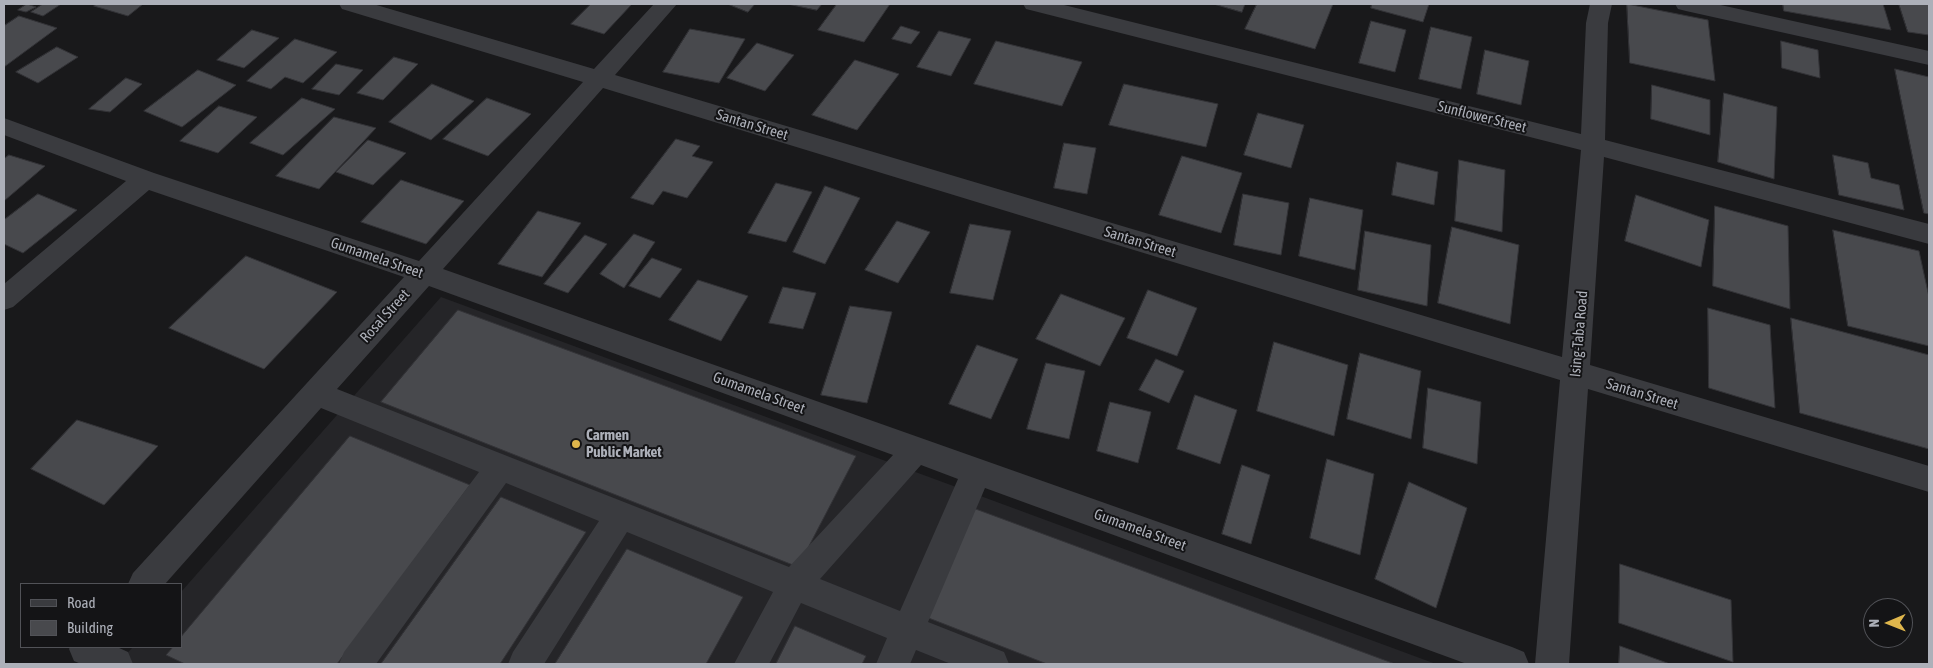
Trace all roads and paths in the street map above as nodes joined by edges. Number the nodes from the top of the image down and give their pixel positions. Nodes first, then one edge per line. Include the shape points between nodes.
1 (350, 4) edge
2 (666, 4) edge
3 (1034, 4) edge
4 (1601, 4) edge
5 (1686, 4) edge
6 (1929, 58) edge
7 (598, 79) junction
8 (4, 126) edge
9 (1594, 145) junction
10 (145, 179) junction
11 (1929, 234) edge
12 (423, 273) junction
13 (4, 300) edge
14 (1575, 374) junction
15 (316, 393) junction
16 (917, 449) junction
17 (500, 467) junction
18 (977, 471) junction
19 (1929, 479) edge
20 (620, 515) junction
21 (145, 583) edge
22 (794, 585) junction
23 (908, 631) junction
24 (82, 653) edge
25 (116, 664) edge
26 (356, 664) edge
27 (525, 664) edge
28 (751, 664) edge
29 (893, 664) edge
30 (992, 664) edge
31 (1512, 664) edge
32 (1552, 664) edge

1 - 7 street, Santan Street
2 - 7 street, Rosal Street
3 - 9 street, Sunflower Street
4 - 9 street, Ising-Taba Road via 1597,23
5 - 6 street
7 - 12 street, Rosal Street
7 - 14 street, Santan Street
8 - 10 street, Gumamela Street
9 - 11 street, Sunflower Street
9 - 14 street, Ising-Taba Road
10 - 12 street, Gumamela Street
10 - 13 street
12 - 15 street, Rosal Street
12 - 16 street, Gumamela Street
14 - 19 street, Santan Street
14 - 32 street, Ising-Taba Road
15 - 17 street
15 - 21 street, Rosal Street
16 - 18 street, Gumamela Street
16 - 22 street
17 - 20 street
17 - 26 street
18 - 23 street
18 - 31 street, Gumamela Street
20 - 22 street
20 - 27 street
22 - 23 street
22 - 28 street
23 - 29 street
23 - 30 street
24 - 25 street

